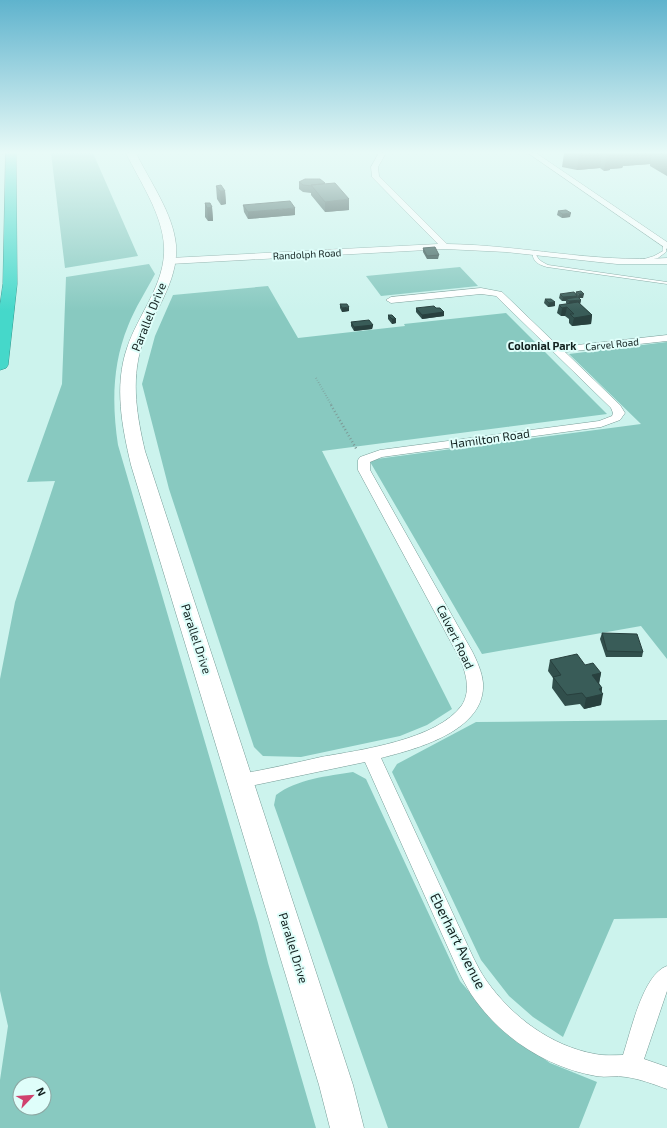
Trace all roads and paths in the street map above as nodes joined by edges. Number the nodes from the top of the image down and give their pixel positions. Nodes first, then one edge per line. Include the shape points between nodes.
1 (11, 206) edge
2 (157, 206) edge
3 (405, 206) edge
4 (608, 206) edge
5 (665, 245) edge
6 (445, 246) junction
7 (534, 252) junction
8 (667, 261) edge
9 (170, 262) junction
10 (631, 263) junction
11 (667, 283) edge
12 (391, 300) dead end
13 (667, 338) edge
14 (1, 350) edge
15 (558, 350) junction
16 (0, 365) edge
17 (316, 378) dead end
18 (364, 460) junction
19 (370, 754) junction
20 (241, 781) junction
21 (667, 975) edge
22 (630, 1066) junction
23 (667, 1078) edge
24 (347, 1128) edge

1 - 14 highway via 10,284
2 - 9 street, Parallel Drive via 170,246
3 - 6 street
4 - 5 street
5 - 10 lane via 665,251 661,254
6 - 7 street, Randolph Road
6 - 9 street, Randolph Road
7 - 10 street, Randolph Road
7 - 11 lane via 536,260 547,266
8 - 10 street, Randolph Road
9 - 20 street, Parallel Drive via 134,348 128,377 131,431
12 - 15 street via 481,291 495,292 503,296
13 - 15 street, Carvel Road
14 - 16 highway
15 - 18 street, Hamilton Road via 616,406 619,413 616,418 601,424 380,454
17 - 18 path
18 - 19 street, Calvert Road via 364,470 430,585 469,662 475,682 473,698 467,710 453,724 409,744
19 - 20 street, Calvert Road
19 - 22 street, Eberhart Avenue via 465,963 492,1004 520,1032 568,1059 596,1065
20 - 24 street, Parallel Drive via 334,1077
21 - 22 street via 656,989
22 - 23 street, Eberhart Avenue

